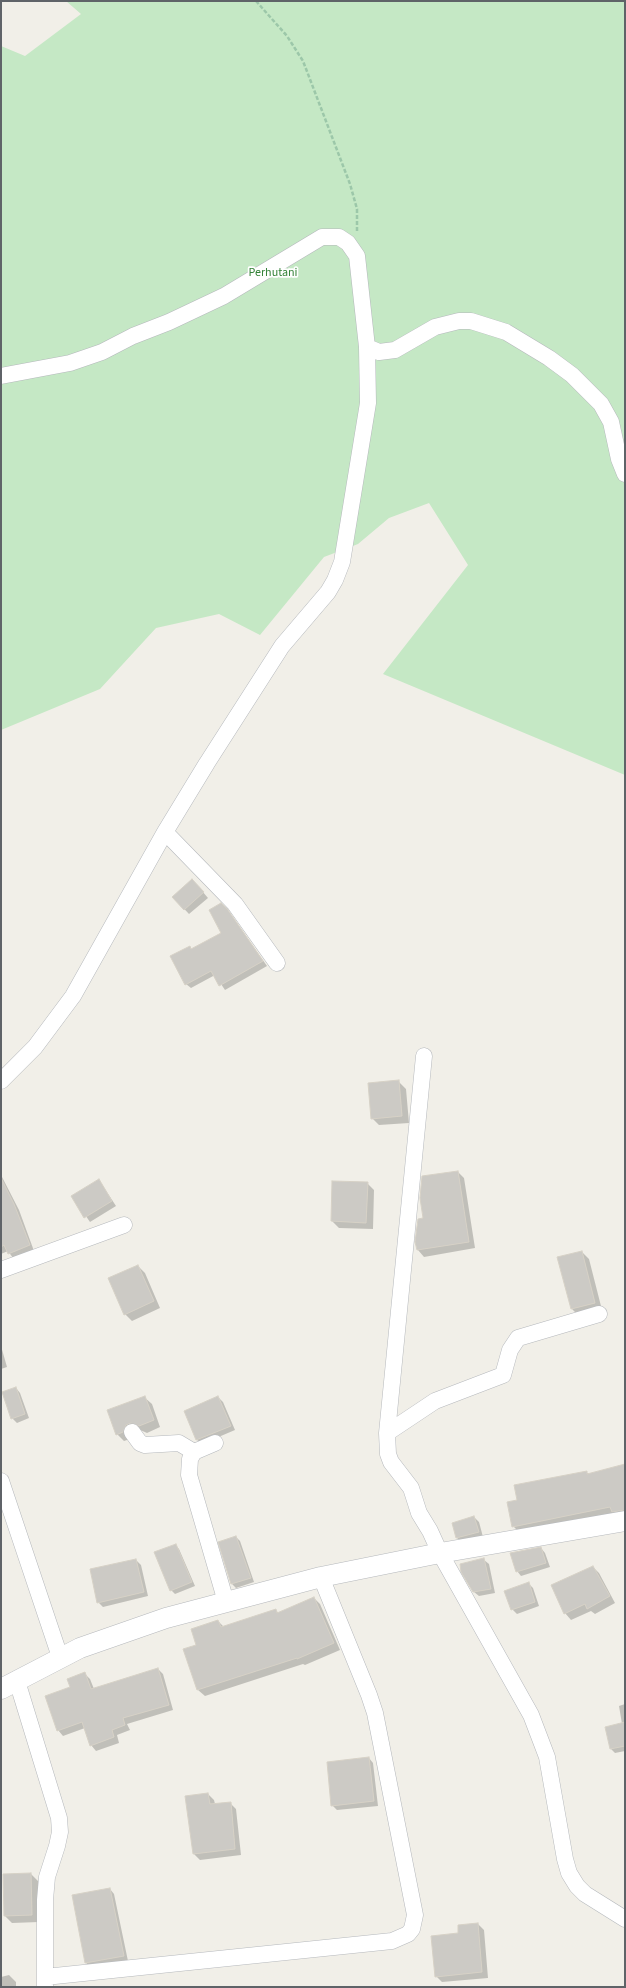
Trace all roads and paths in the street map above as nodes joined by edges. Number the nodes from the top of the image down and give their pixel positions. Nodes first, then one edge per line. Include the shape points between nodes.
1 (256, 1) edge
2 (352, 248) junction
3 (367, 347) junction
4 (1, 376) edge
5 (625, 474) edge
6 (165, 832) junction
7 (277, 963) dead end
8 (424, 1056) dead end
9 (1, 1081) edge
10 (124, 1226) dead end
11 (1, 1270) edge
12 (599, 1314) dead end
13 (132, 1432) dead end
14 (387, 1433) junction
15 (215, 1443) dead end
16 (194, 1452) junction
17 (1, 1481) edge
18 (625, 1522) edge
19 (440, 1553) junction
20 (321, 1577) junction
21 (226, 1602) junction
22 (60, 1657) junction
23 (9, 1685) edge
24 (625, 1919) edge
25 (45, 1982) edge

1 - 2 path via 297,49 342,159 357,209 358,226
2 - 3 street via 359,264
2 - 4 street via 339,237 322,237 224,296 97,354 56,367
3 - 5 street via 379,352 395,350 435,327 459,321 471,321 506,332 549,358 601,404 611,422
3 - 6 street via 368,403 342,562 335,580 328,592 282,646
6 - 7 street via 235,904
6 - 9 street via 73,996 35,1047
8 - 14 street
10 - 11 street
12 - 14 street via 518,1338 510,1350 501,1377 439,1399
13 - 16 street via 140,1443 145,1445 179,1443
14 - 19 street via 390,1458 410,1488 419,1513
15 - 16 street
16 - 21 street via 190,1459 189,1475
17 - 22 street
18 - 19 street
19 - 20 street
19 - 24 street via 531,1715 540,1737 547,1757 569,1873 584,1894
20 - 21 street
20 - 25 street via 375,1713 415,1915 412,1930 392,1941
21 - 22 street via 166,1618
22 - 23 street
23 - 25 street via 56,1804 59,1818 60,1832 47,1877 45,1900

